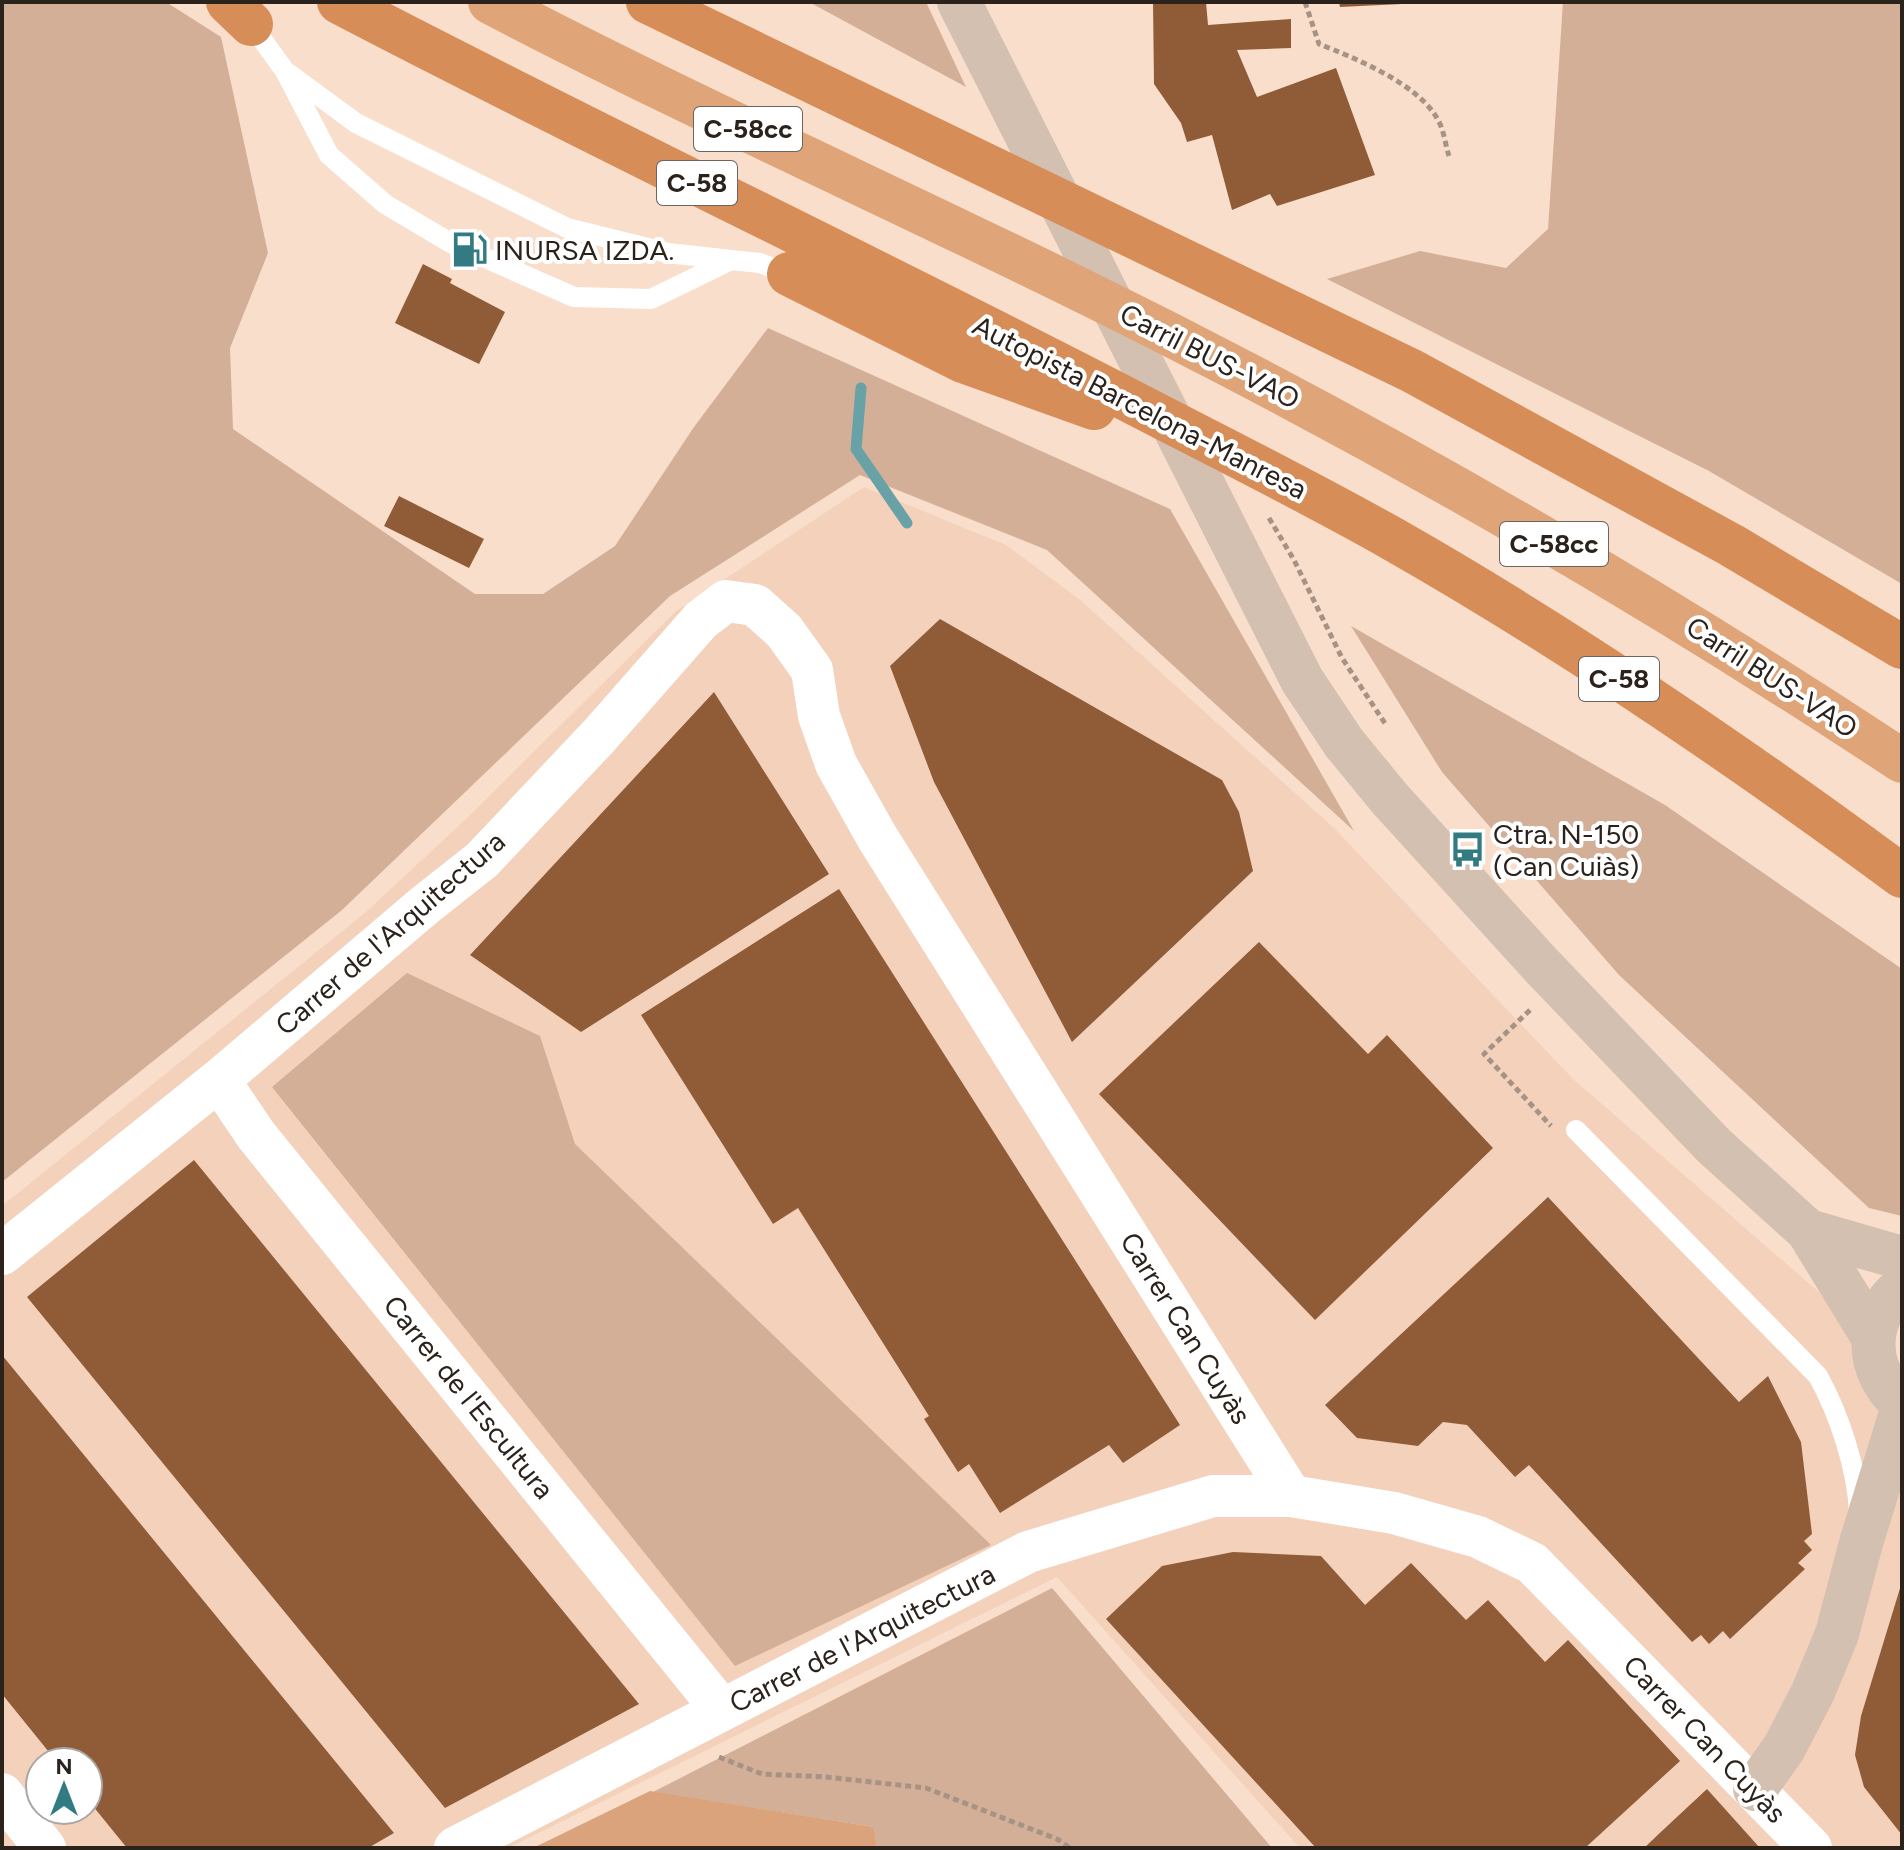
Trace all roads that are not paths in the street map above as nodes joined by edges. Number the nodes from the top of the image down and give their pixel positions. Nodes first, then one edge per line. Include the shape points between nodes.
1 (339, 2) edge
2 (490, 2) edge
3 (648, 2) edge
4 (679, 2) edge
5 (959, 2) edge
6 (239, 13) edge
7 (755, 55) junction
8 (285, 71) junction
9 (731, 260) junction
10 (789, 274) joint
11 (1064, 381) junction
12 (755, 605) joint
13 (1902, 647) edge
14 (1771, 675) junction
15 (1902, 746) edge
16 (1902, 761) edge
17 (1902, 781) edge
18 (1902, 876) edge
19 (219, 1080) junction
20 (1576, 1130) dead end
21 (1808, 1231) junction
22 (2, 1254) edge
23 (1902, 1258) edge
24 (1902, 1287) edge
25 (1873, 1337) junction
26 (1902, 1403) edge
27 (1902, 1410) edge
28 (1291, 1496) junction
29 (1861, 1543) junction
30 (722, 1710) junction
31 (1755, 1789) junction
32 (2, 1794) edge
33 (45, 1848) edge
34 (455, 1848) edge
35 (1811, 1848) edge

1 - 11 highway, Autopista Barcelona-Manresa / C-58
2 - 14 highway, Carril BUS-VAO / C-58cc via 1334,420 1627,585
3 - 7 highway
4 - 7 highway
5 - 21 main road via 1302,680 1344,743 1592,1020 1714,1146
6 - 8 lane
7 - 13 highway via 1412,371 1731,545
8 - 9 lane via 356,123 567,228 668,253
8 - 9 lane via 329,155 385,204 449,242 574,297 651,299
9 - 10 lane
10 - 11 highway via 963,361
11 - 18 highway, Autopista Barcelona-Manresa / C-58 via 1258,467 1389,537 1548,632
12 - 19 street, Carrer de l'Arquitectura via 726,601 701,620 482,860
12 - 28 street, Carrer Can Cuyàs via 784,631 812,670 819,716 836,764 877,837
14 - 15 highway, C-58cc
14 - 16 highway, Carril BUS-VAO / C-58cc
14 - 17 highway, C-58cc
19 - 22 street, Carrer de l'Arquitectura
19 - 30 street, Carrer de l'Escultura via 266,1147
20 - 29 lane via 1818,1376 1834,1406 1850,1464
21 - 23 main road
21 - 25 main road
24 - 25 main road via 1880,1314
25 - 26 main road via 1878,1375
27 - 29 main road
28 - 30 street, Carrer de l'Arquitectura via 1213,1496 1028,1552
28 - 31 street, Carrer Can Cuyàs via 1394,1513 1478,1537 1532,1563
29 - 31 main road via 1837,1634 1819,1677 1784,1748
30 - 34 street, Carrer de l'Arquitectura
31 - 35 street, Carrer Can Cuyàs
32 - 33 street

